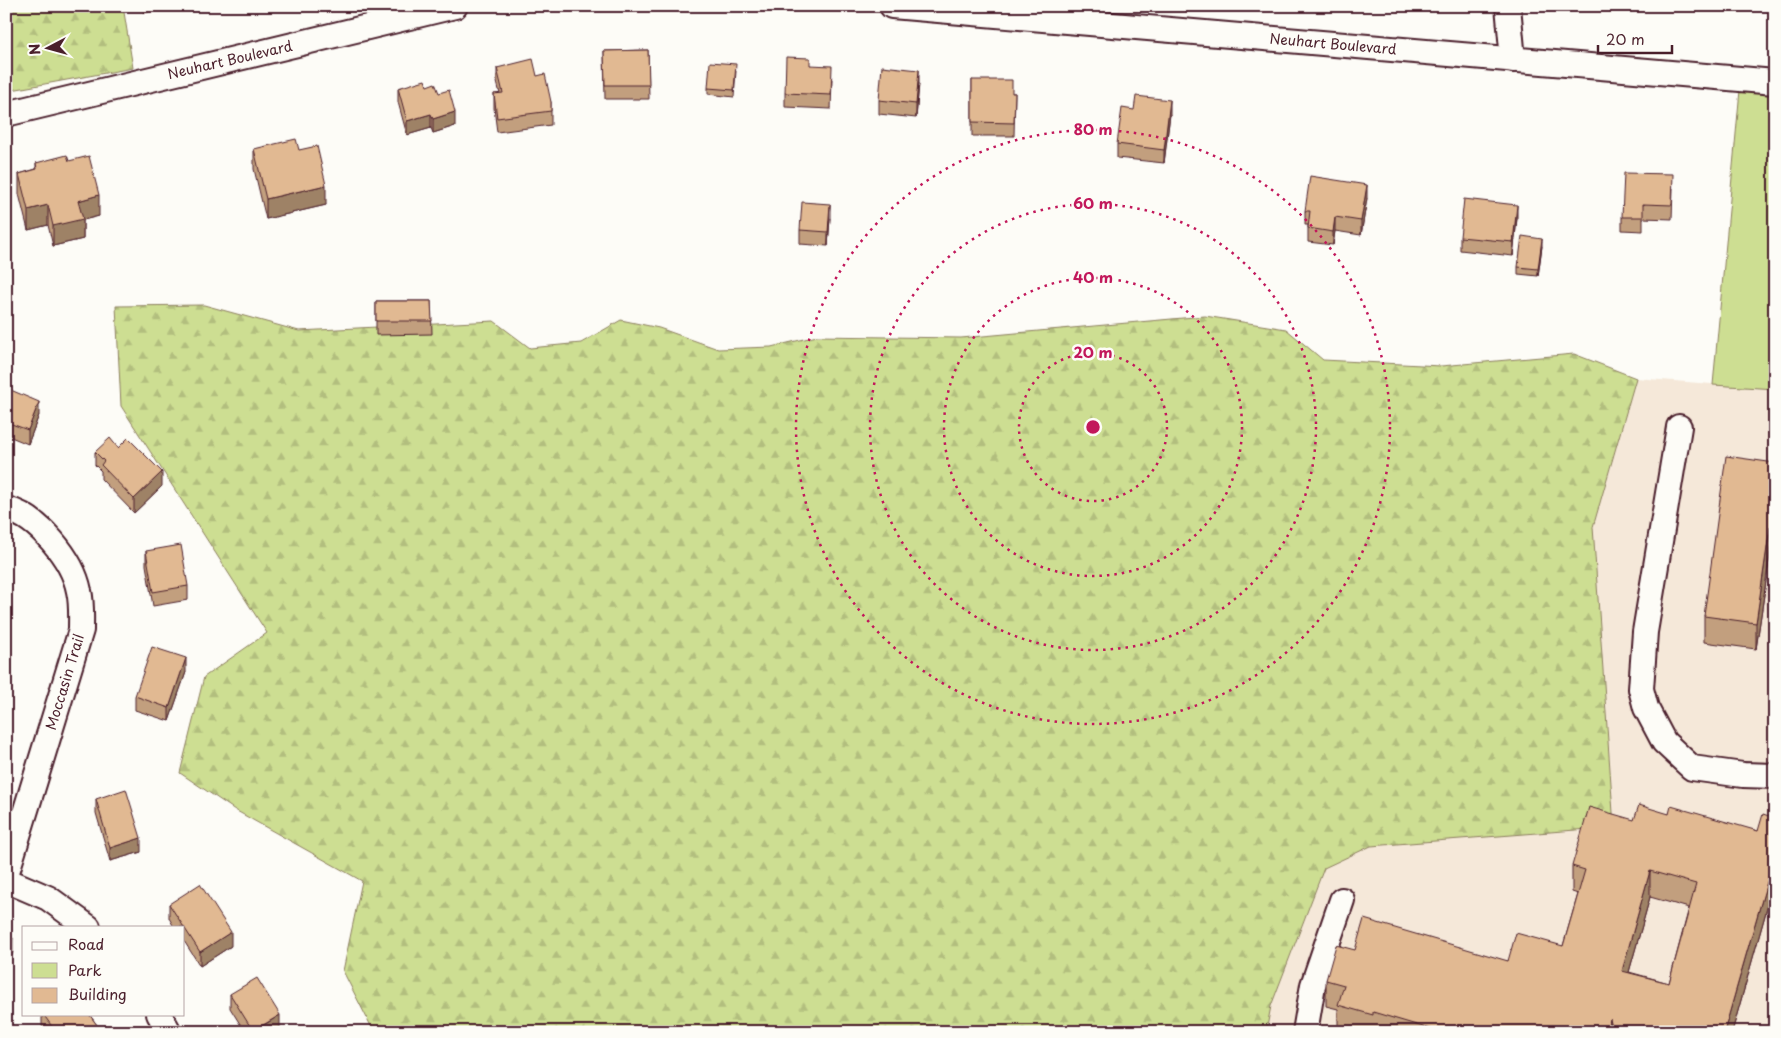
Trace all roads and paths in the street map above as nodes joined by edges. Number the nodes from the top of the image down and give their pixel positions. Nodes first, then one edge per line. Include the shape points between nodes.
1 (454, 6) edge
2 (892, 6) edge
3 (1508, 6) edge
4 (1022, 12) edge
5 (1513, 60) junction
6 (1775, 82) edge
7 (6, 114) edge
8 (1680, 427) dead end
9 (9, 510) edge
10 (1775, 776) edge
11 (6, 875) edge
12 (6, 880) edge
13 (1342, 900) dead end
14 (87, 926) edge
15 (160, 1016) edge
16 (169, 1032) edge
17 (1306, 1032) edge

1 - 7 street, Neuhart Boulevard
2 - 4 street, Neuhart Boulevard
3 - 5 street
4 - 5 street, Neuhart Boulevard
5 - 6 street, Neuhart Boulevard
8 - 10 street via 1645,632 1641,689 1646,708 1664,742 1692,768
9 - 11 street, Moccasin Trail via 39,526 58,548 79,588 82,608 81,630
12 - 14 street via 48,898
13 - 17 street via 1313,984
15 - 16 street

